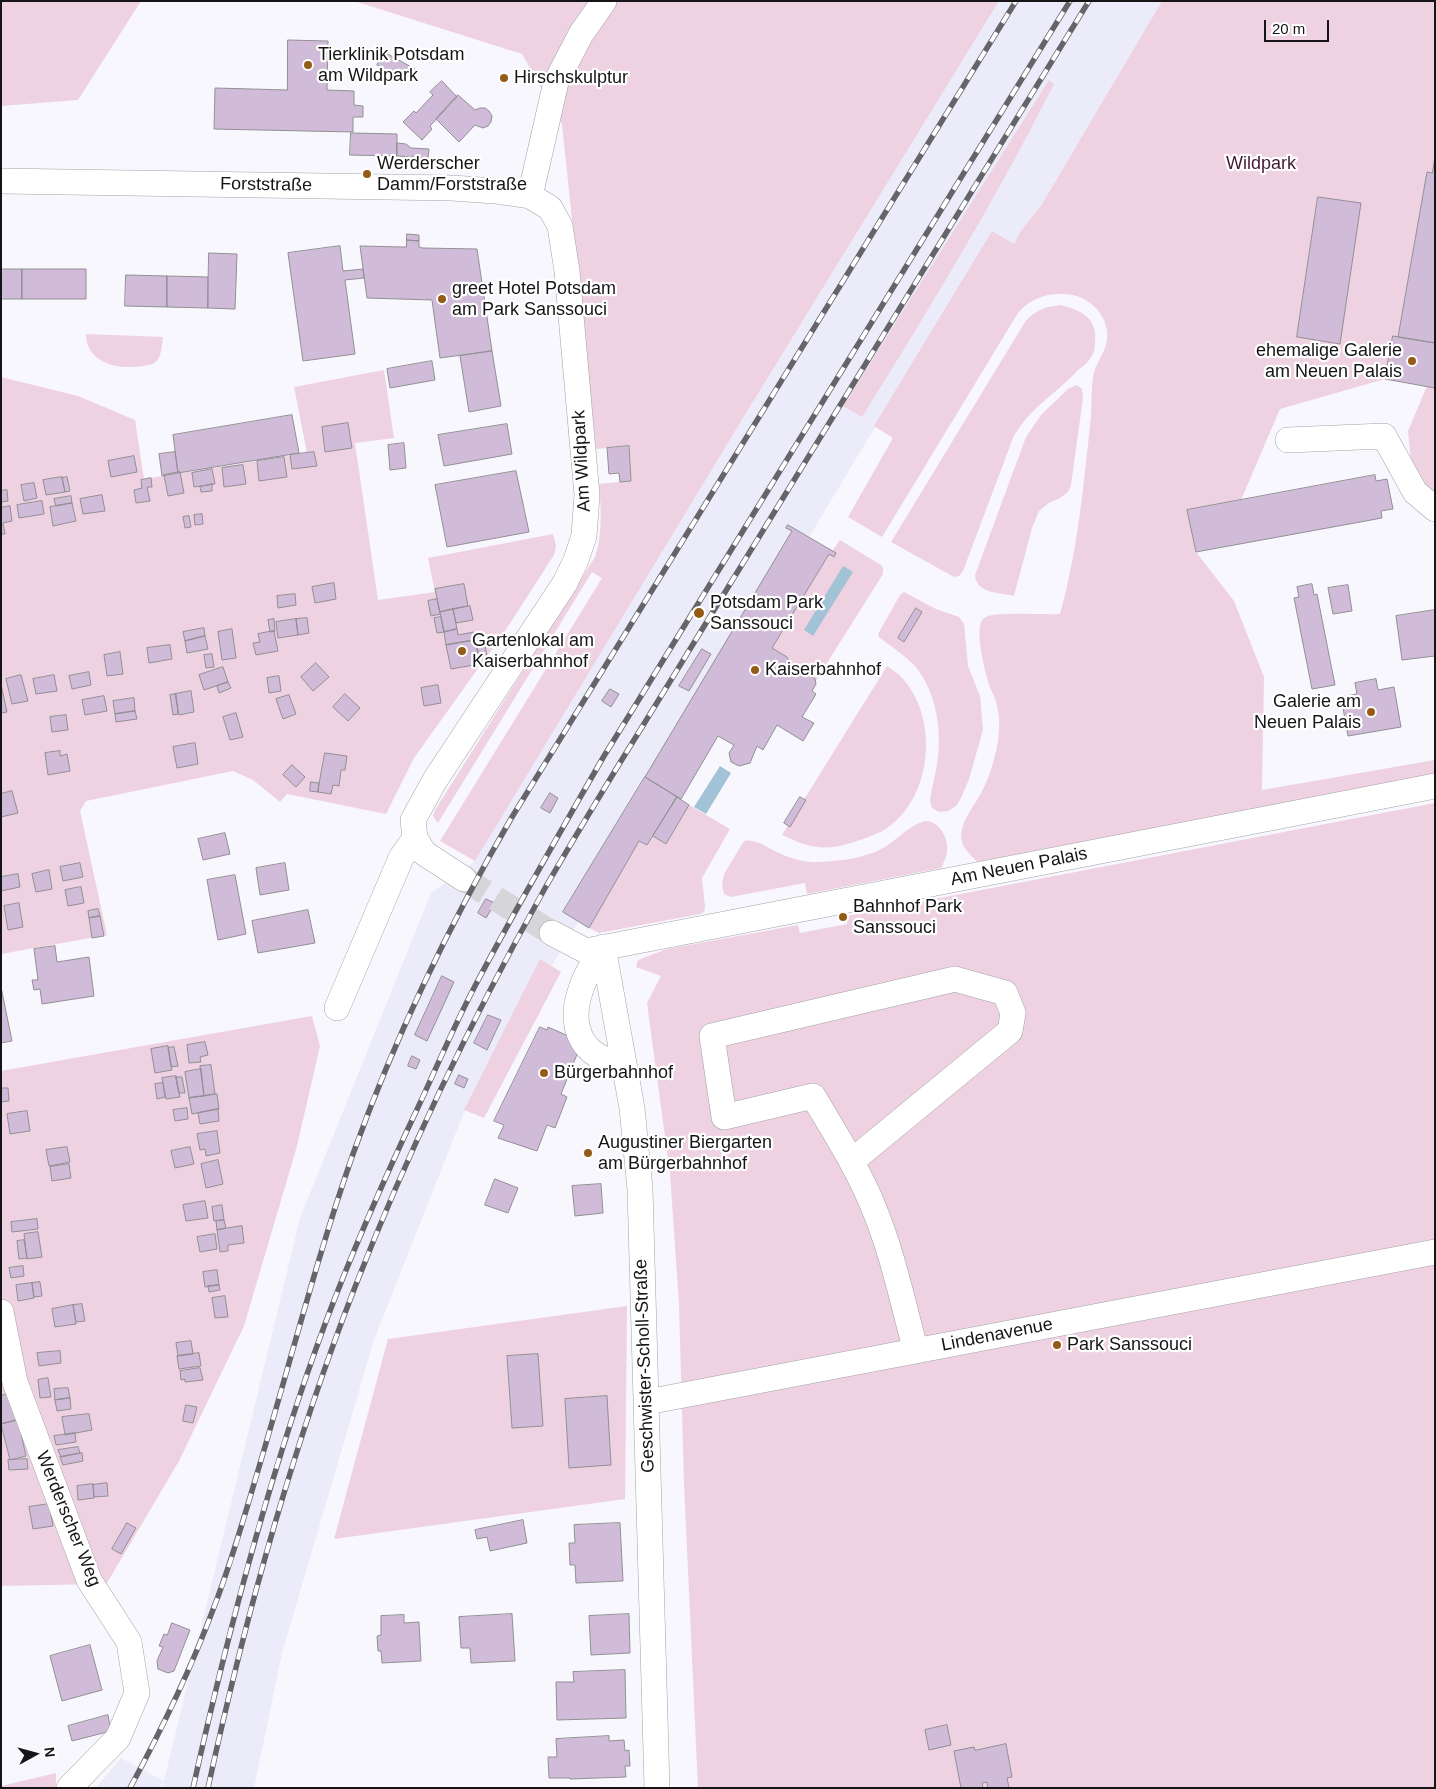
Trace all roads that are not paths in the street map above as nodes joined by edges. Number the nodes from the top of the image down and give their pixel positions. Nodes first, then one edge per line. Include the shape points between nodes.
1 (604, 1) edge
2 (1, 182) edge
3 (530, 196) junction
4 (1288, 440) dead end
5 (1432, 506) edge
6 (1435, 786) edge
7 (415, 838) junction
8 (464, 879) tunnel mouth
9 (552, 933) tunnel mouth
10 (603, 947) junction
11 (337, 1008) dead end
12 (623, 1063) junction
13 (852, 1161) junction
14 (1435, 1252) edge
15 (1, 1312) edge
16 (916, 1350) junction
17 (647, 1402) junction
18 (69, 1788) edge
19 (657, 1788) edge

1 - 3 street via 581,34 556,82
2 - 3 street, Forststraße via 452,188
3 - 7 street, Am Wildpark via 550,208 560,226 567,270 587,495 584,536 565,583 435,780 413,820
4 - 5 street via 1384,436 1415,492
6 - 10 street, Am Neuen Palais
7 - 8 street via 424,853
7 - 11 street via 401,858
9 - 10 street via 586,951
10 - 12 street, Geschwister-Scholl-Straße
10 - 12 street via 581,987 576,1025 591,1052 609,1062
12 - 17 street, Geschwister-Scholl-Straße via 632,1108 640,1189
13 - 13 street via 1010,1031 1013,1013 1005,993 955,978 712,1036 724,1117 814,1096
13 - 16 street via 885,1239
14 - 16 street, Lindenavenue
15 - 18 street, Werderscher Weg via 15,1382 88,1580 129,1642 137,1692 118,1738
16 - 17 street, Lindenavenue
17 - 19 street, Geschwister-Scholl-Straße

